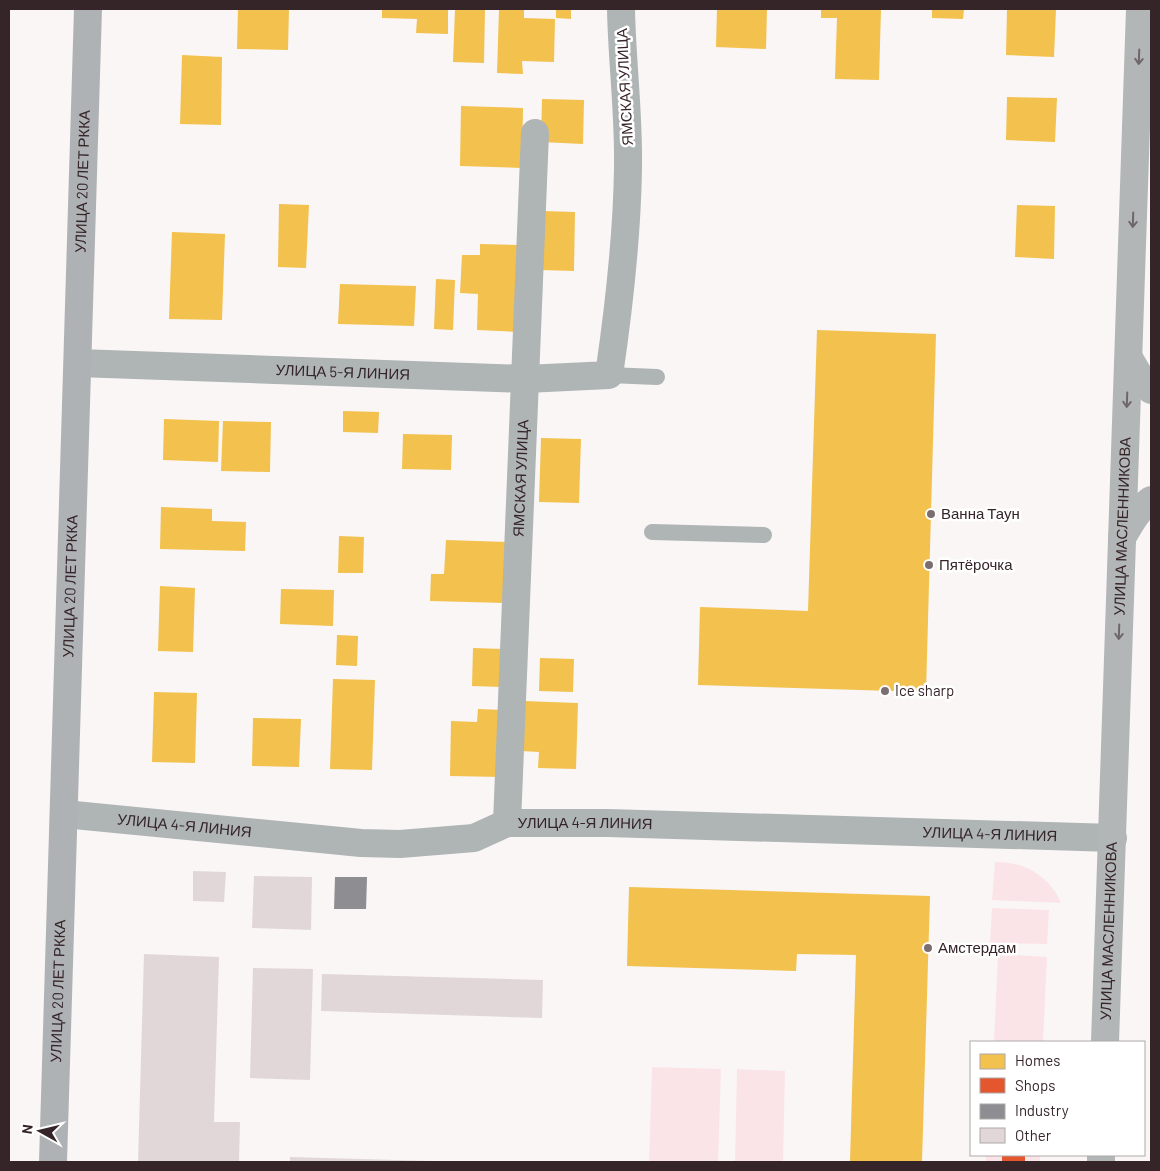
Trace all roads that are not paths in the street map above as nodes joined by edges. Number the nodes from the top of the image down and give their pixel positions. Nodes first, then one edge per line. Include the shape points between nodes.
1 (88, 9) edge
2 (621, 9) edge
3 (1140, 9) edge
4 (535, 133) dead end
5 (1129, 358) junction
6 (78, 363) junction
7 (609, 375) junction
8 (657, 377) dead end
9 (526, 379) junction
10 (1151, 390) edge
11 (1151, 500) edge
12 (652, 532) dead end
13 (764, 535) dead end
14 (1122, 538) junction
15 (64, 814) junction
16 (508, 823) junction
17 (1113, 838) junction
18 (1105, 1041) edge
19 (52, 1162) edge

1 - 6 main road, УЛИЦА 20 ЛЕТ РККА
2 - 7 street, ЯМСКАЯ УЛИЦА via 628,168 618,316
3 -> 5 main road, УЛИЦА МАСЛЕННИКОВА
4 - 9 street, ЯМСКАЯ УЛИЦА
5 - 10 main road
5 -> 14 main road, УЛИЦА МАСЛЕННИКОВА
6 - 9 street, УЛИЦА 5-Я ЛИНИЯ
6 - 15 main road, УЛИЦА 20 ЛЕТ РККА
7 - 8 lane
7 - 9 street, УЛИЦА 5-Я ЛИНИЯ
9 - 16 street, ЯМСКАЯ УЛИЦА
11 - 14 main road via 1133,519
12 - 13 lane
14 -> 17 main road, УЛИЦА МАСЛЕННИКОВА
15 - 16 street, УЛИЦА 4-Я ЛИНИЯ via 400,844 474,838
15 - 19 main road, УЛИЦА 20 ЛЕТ РККА
16 - 17 street, УЛИЦА 4-Я ЛИНИЯ
17 - 18 main road, УЛИЦА МАСЛЕННИКОВА

